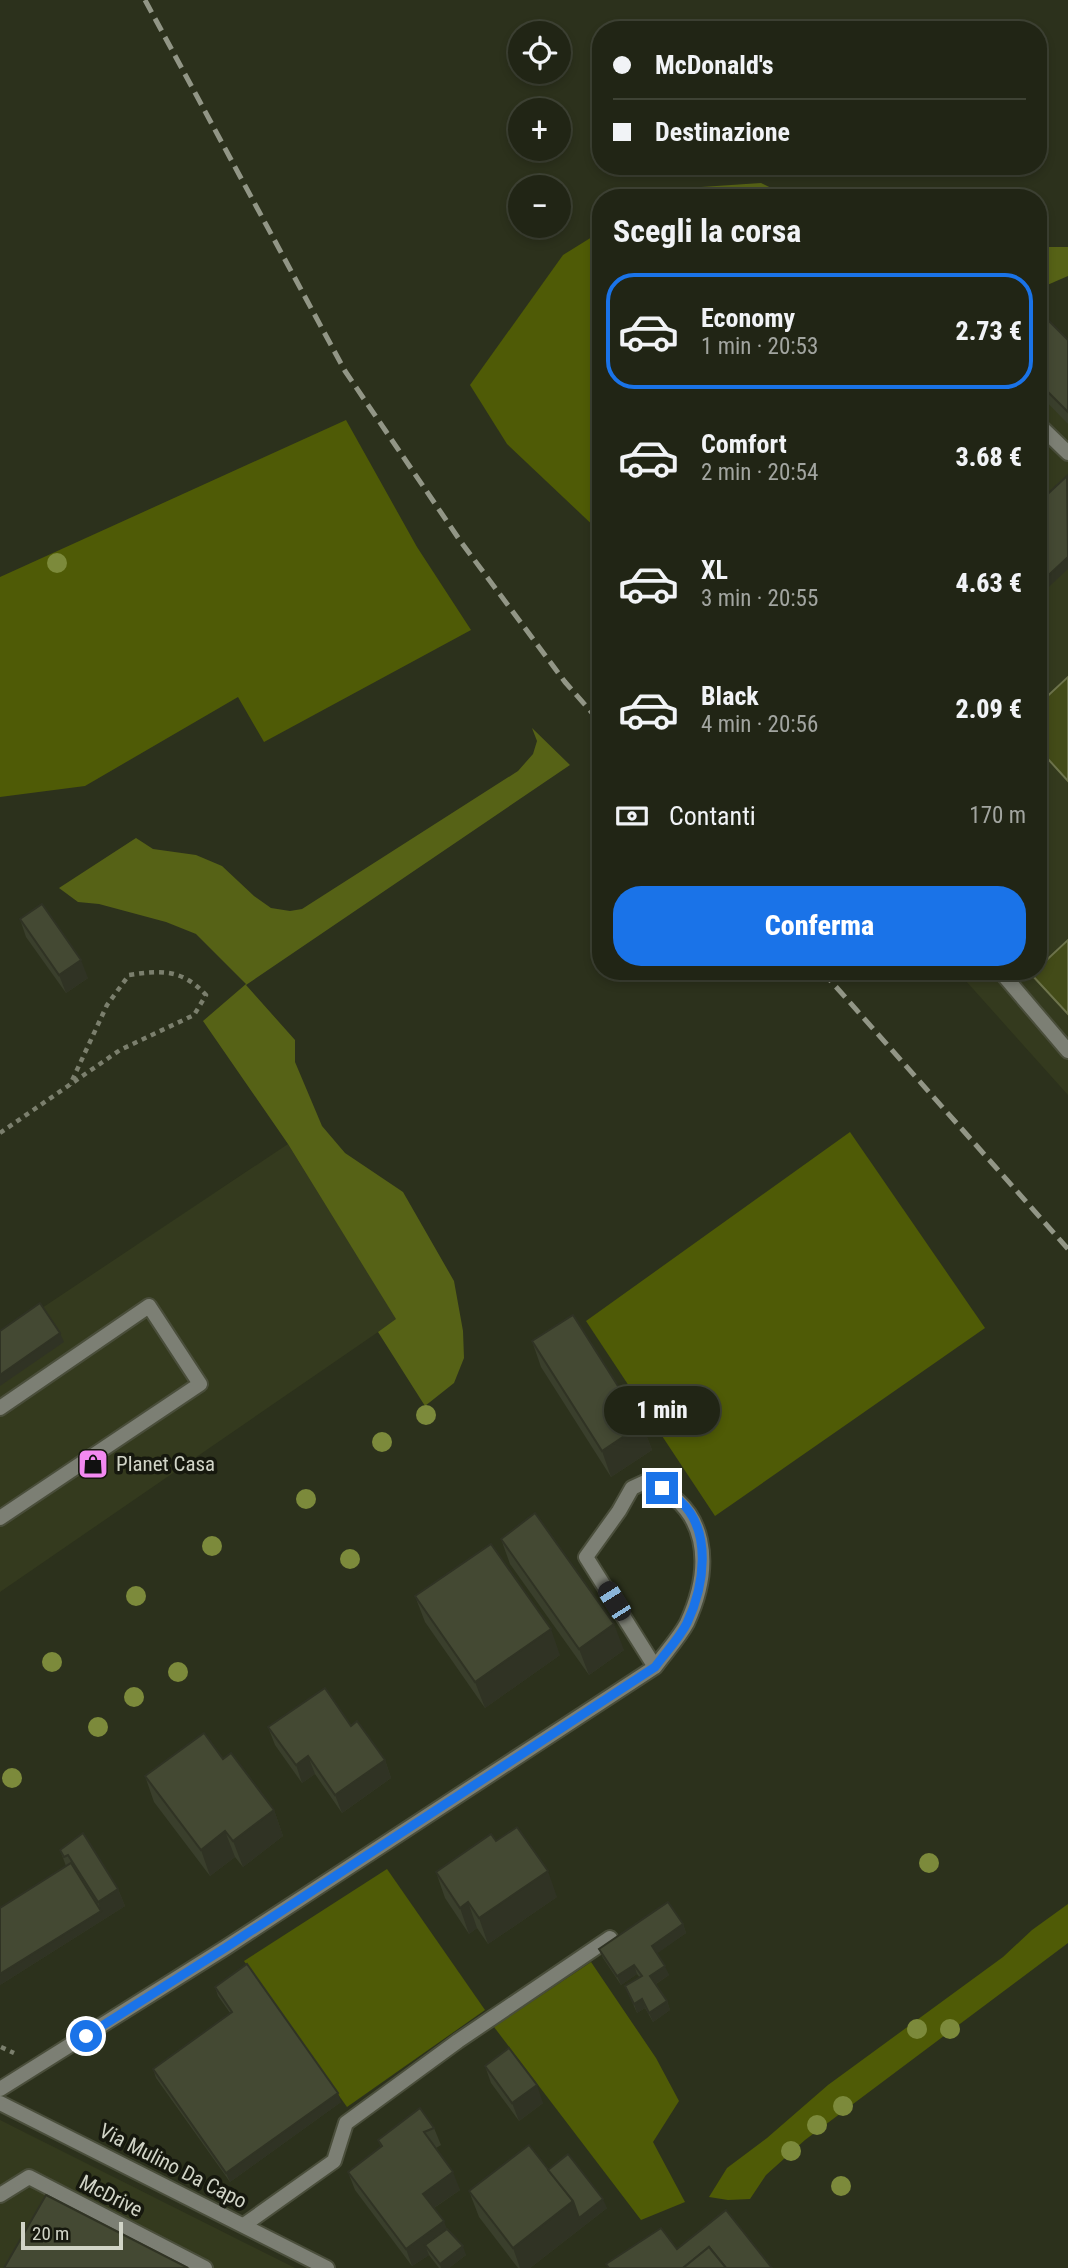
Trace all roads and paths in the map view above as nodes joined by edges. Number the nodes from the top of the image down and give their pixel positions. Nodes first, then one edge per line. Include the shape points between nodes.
1 (1047, 433) edge
2 (1068, 453) edge
3 (1008, 980) edge
4 (1068, 1051) edge
5 (70, 1085) junction
6 (0, 1133) edge
7 (0, 1408) edge
8 (0, 1518) edge
9 (655, 1667) junction
10 (610, 1937) dead end
11 (0, 2089) edge
12 (0, 2103) edge
13 (0, 2195) edge
14 (244, 2225) junction
15 (205, 2268) edge
16 (327, 2268) edge

1 - 2 street
3 - 4 street
5 - 5 path via 120,1050 194,1015 206,995 192,980 157,971 129,975 107,1005
5 - 6 path
7 - 8 street via 149,1306 200,1384
9 - 9 street via 686,1624 702,1581 702,1549 695,1522 681,1502 646,1482 632,1488 586,1557
9 - 11 street
10 - 14 street via 346,2123 334,2161
12 - 14 street, Via Mulino Da Capo
13 - 15 street, McDrive via 29,2177
14 - 16 street, Via Mulino Da Capo

